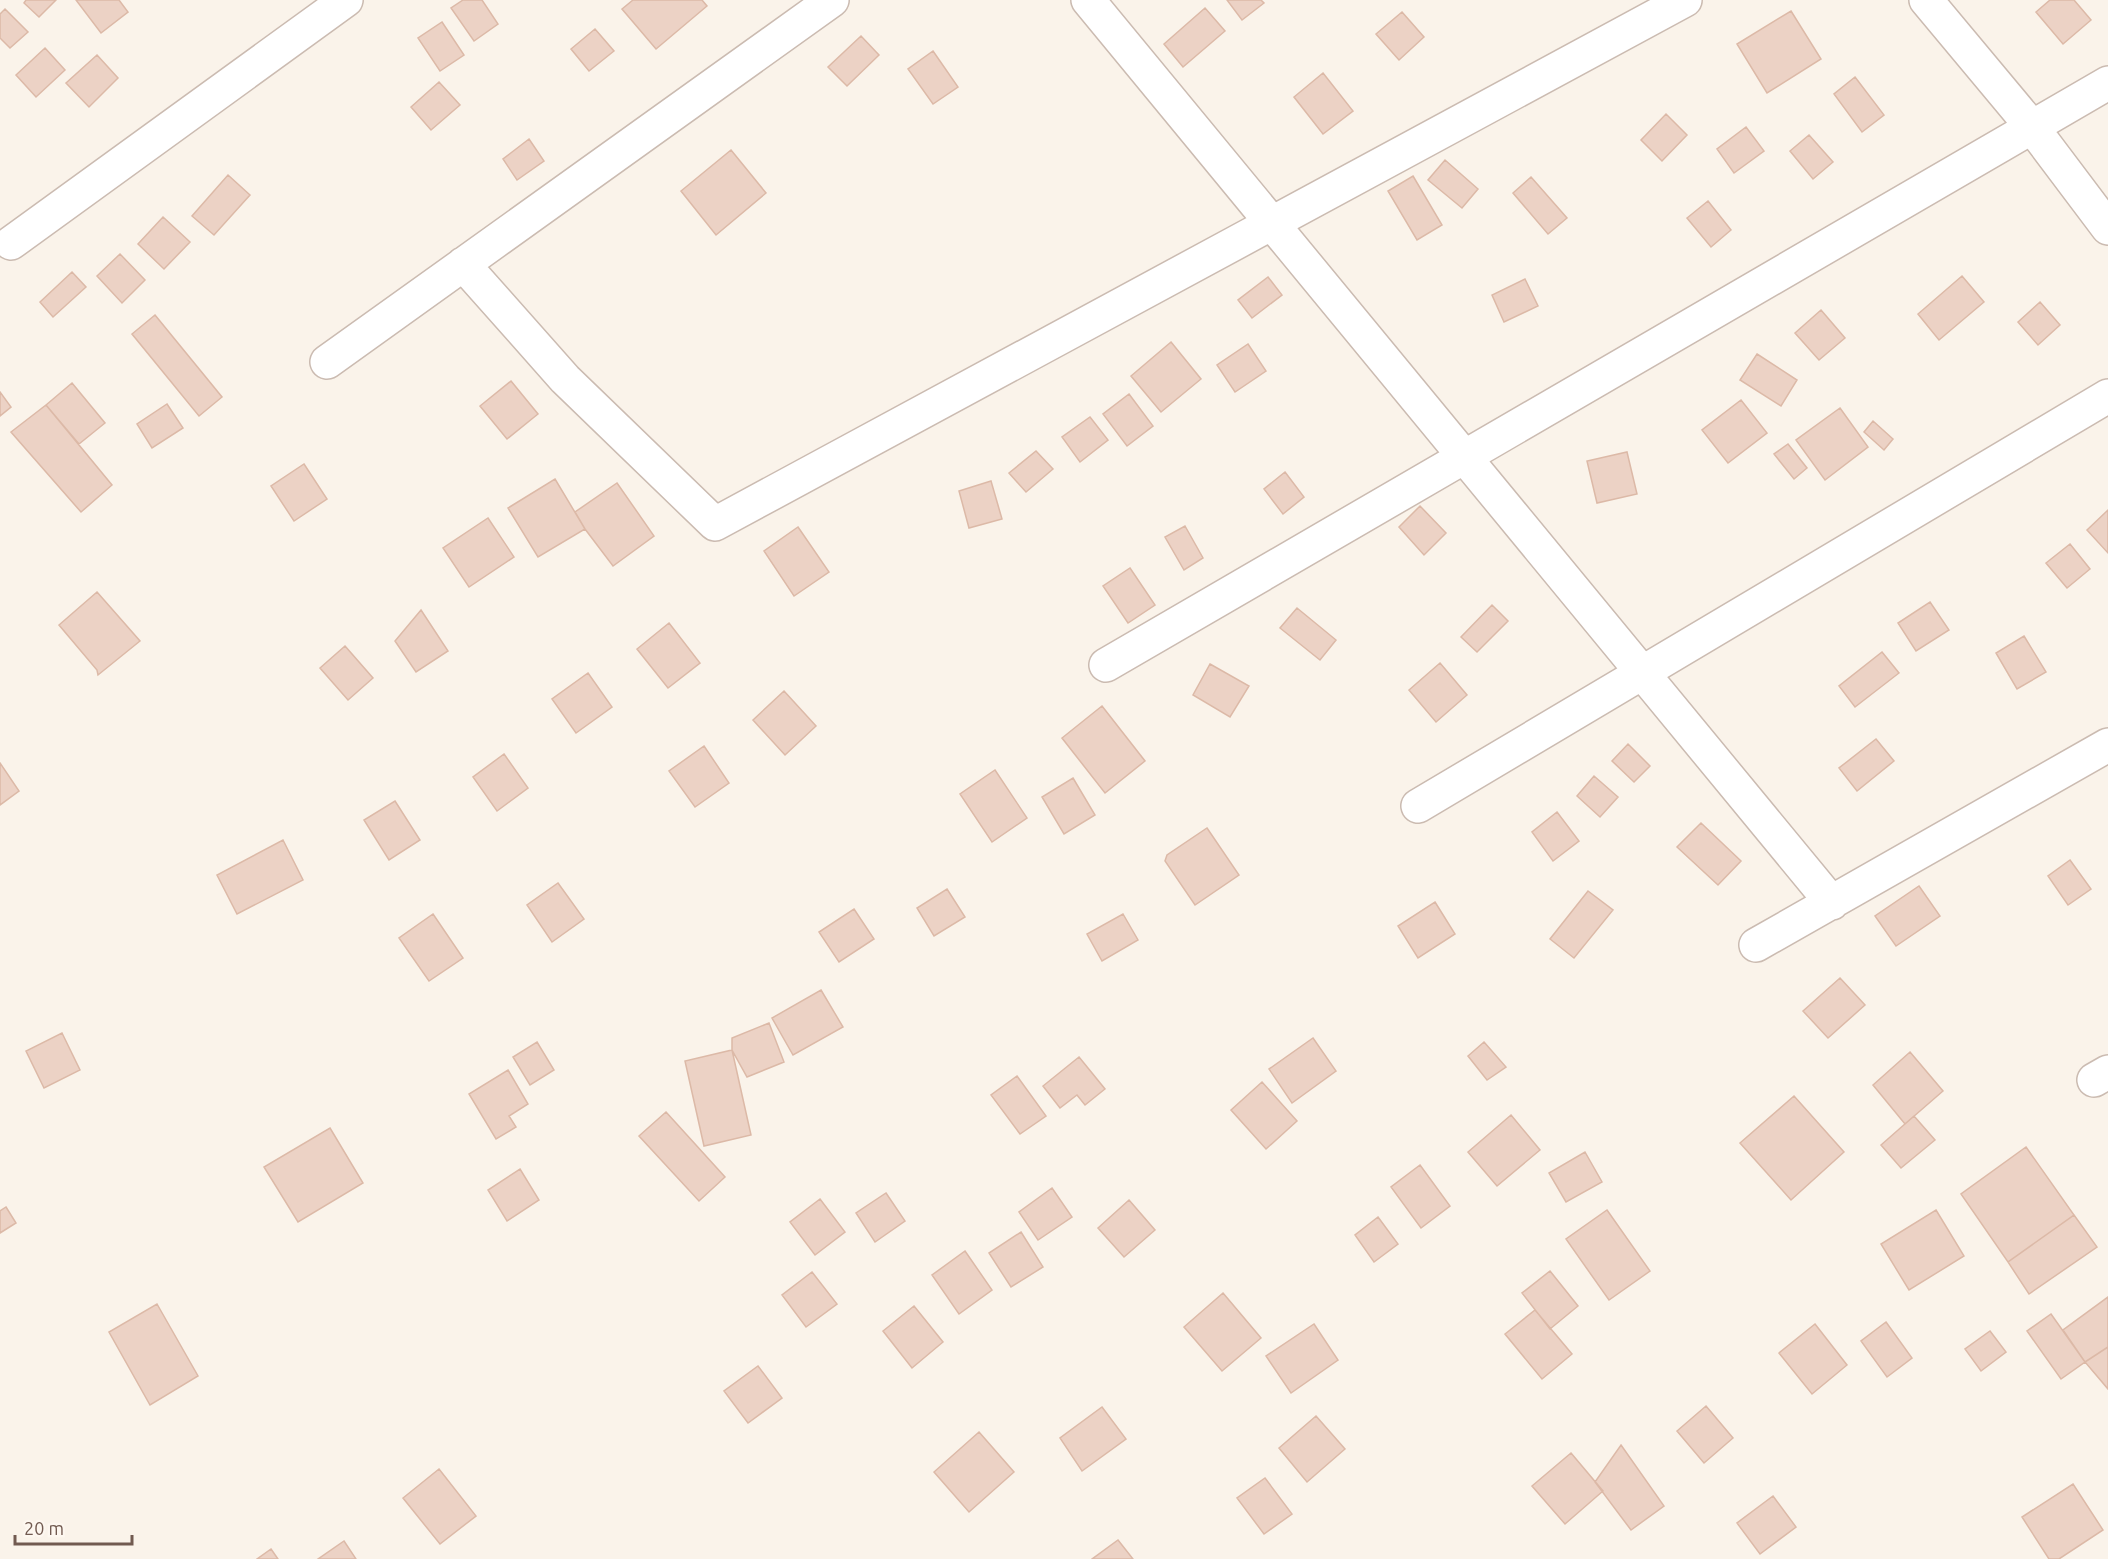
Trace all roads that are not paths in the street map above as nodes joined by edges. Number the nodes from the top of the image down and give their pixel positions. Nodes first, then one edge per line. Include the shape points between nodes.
1 (346, 0) edge
2 (832, 0) edge
3 (1089, 0) edge
4 (1685, 0) edge
5 (1926, 0) edge
6 (2108, 83) edge
7 (2032, 127) junction
8 (1273, 223) junction
9 (2108, 228) edge
10 (11, 243) dead end
11 (463, 264) junction
12 (327, 362) dead end
13 (2108, 396) edge
14 (1464, 457) junction
15 (1106, 665) dead end
16 (1642, 673) junction
17 (2108, 745) edge
18 (1418, 806) dead end
19 (1832, 903) junction
20 (1756, 945) dead end

1 - 10 street
2 - 11 street
3 - 8 street
4 - 8 street
5 - 7 street
6 - 7 street
7 - 9 street
7 - 14 street
8 - 11 street via 715,524 565,379
8 - 14 street
11 - 12 street
13 - 16 street
14 - 15 street
14 - 16 street
16 - 18 street
16 - 19 street
17 - 19 street
19 - 20 street

